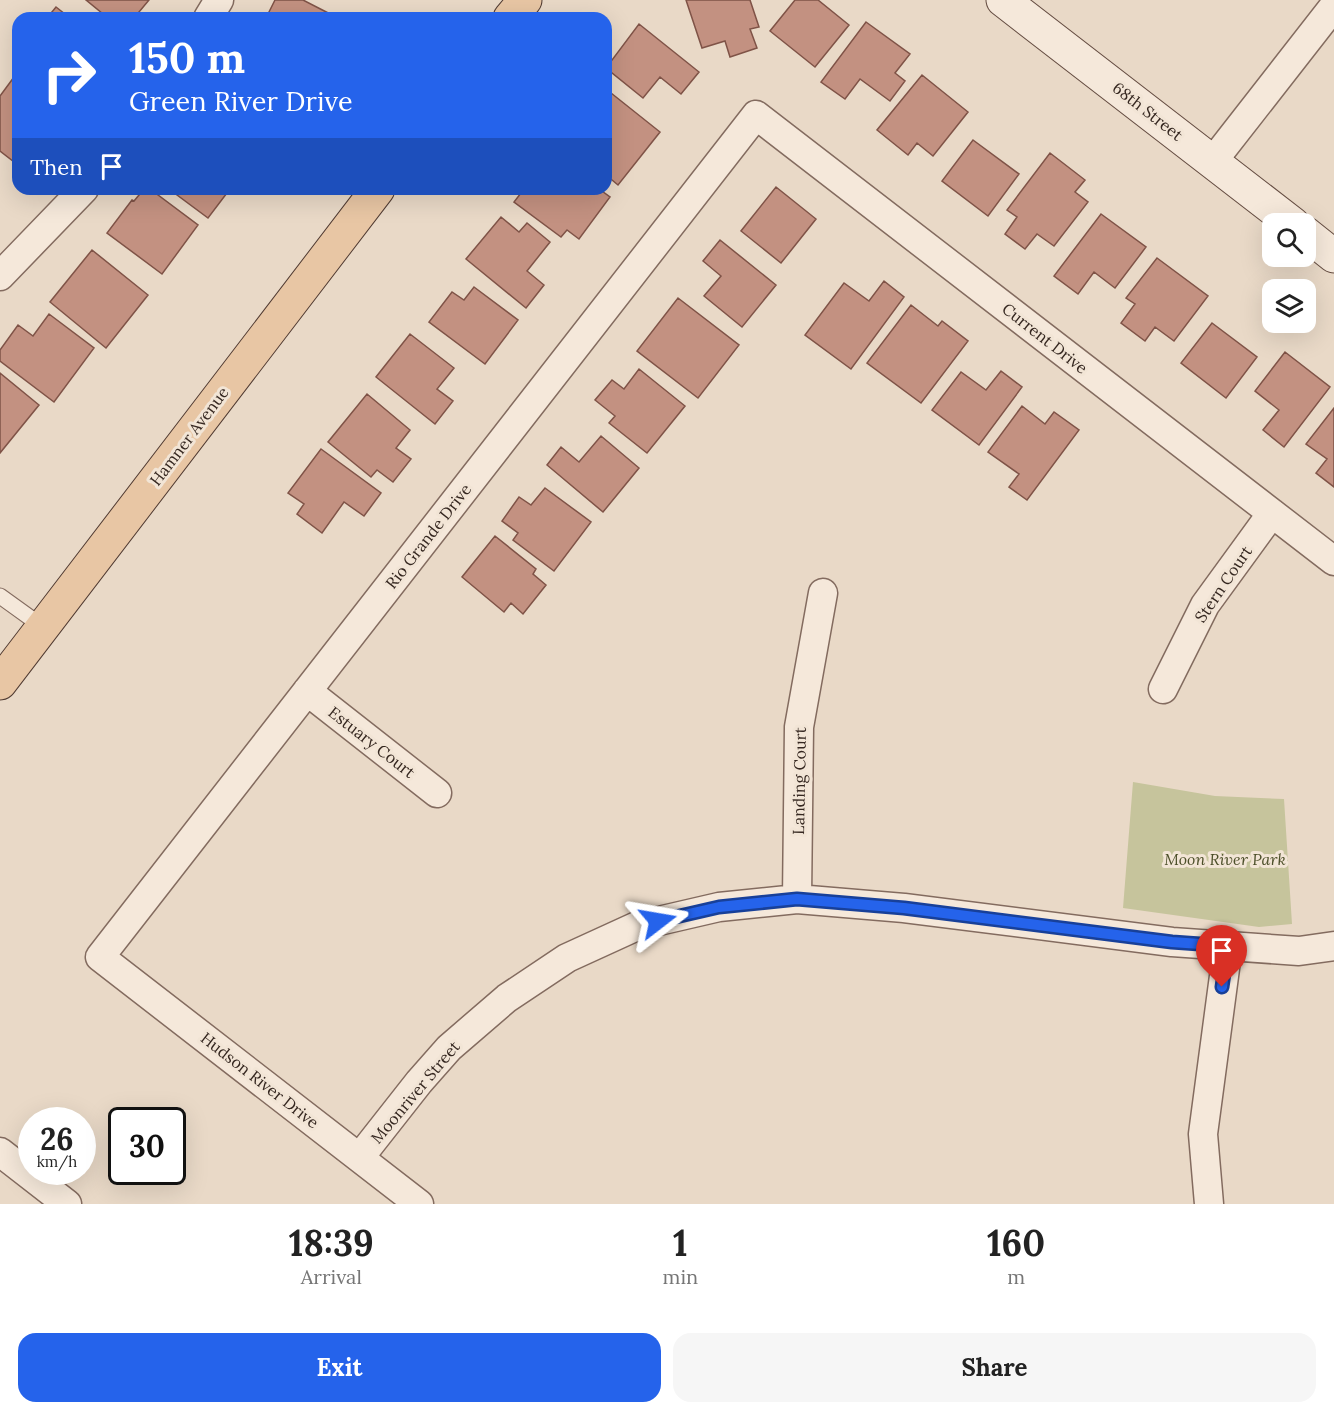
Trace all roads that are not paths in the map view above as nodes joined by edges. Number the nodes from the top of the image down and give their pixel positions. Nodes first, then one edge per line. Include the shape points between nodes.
1 (525, 0) edge
2 (1003, 0) edge
3 (1334, 6) edge
4 (515, 12) edge
5 (756, 115) joint
6 (1213, 161) junction
7 (78, 195) edge
8 (373, 195) edge
9 (1279, 213) edge
10 (1316, 242) edge
11 (1334, 256) edge
12 (0, 276) edge
13 (1272, 513) junction
14 (1334, 561) edge
15 (823, 593) dead end
16 (0, 596) edge
17 (43, 627) junction
18 (0, 683) edge
19 (1163, 689) dead end
20 (307, 691) junction
21 (437, 793) dead end
22 (797, 899) junction
23 (1228, 946) junction
24 (1334, 946) edge
25 (100, 957) joint
26 (0, 1152) edge
27 (360, 1157) junction
28 (67, 1204) edge
29 (419, 1204) edge
30 (1209, 1204) edge

1 - 4 main road
2 - 6 street, 68th Street
3 - 6 street
5 - 13 street, Current Drive
5 - 20 street, Rio Grande Drive
6 - 9 street, 68th Street
7 - 12 street
8 - 17 main road, Hamner Avenue
10 - 11 street
13 - 14 street, Current Drive
13 - 19 street, Stern Court via 1205,605
15 - 22 street, Landing Court via 799,727
16 - 17 lane
17 - 18 main road, Hamner Avenue
20 - 21 street, Estuary Court
20 - 25 street, Rio Grande Drive
22 - 23 street, Moonriver Street
22 - 27 street, Moonriver Street via 719,907 638,926 567,958 507,998 449,1048
23 - 24 street, Moonriver Street via 1299,951
23 - 30 street via 1203,1134
25 - 27 street, Hudson River Drive
26 - 28 street
27 - 29 street, Hudson River Drive

